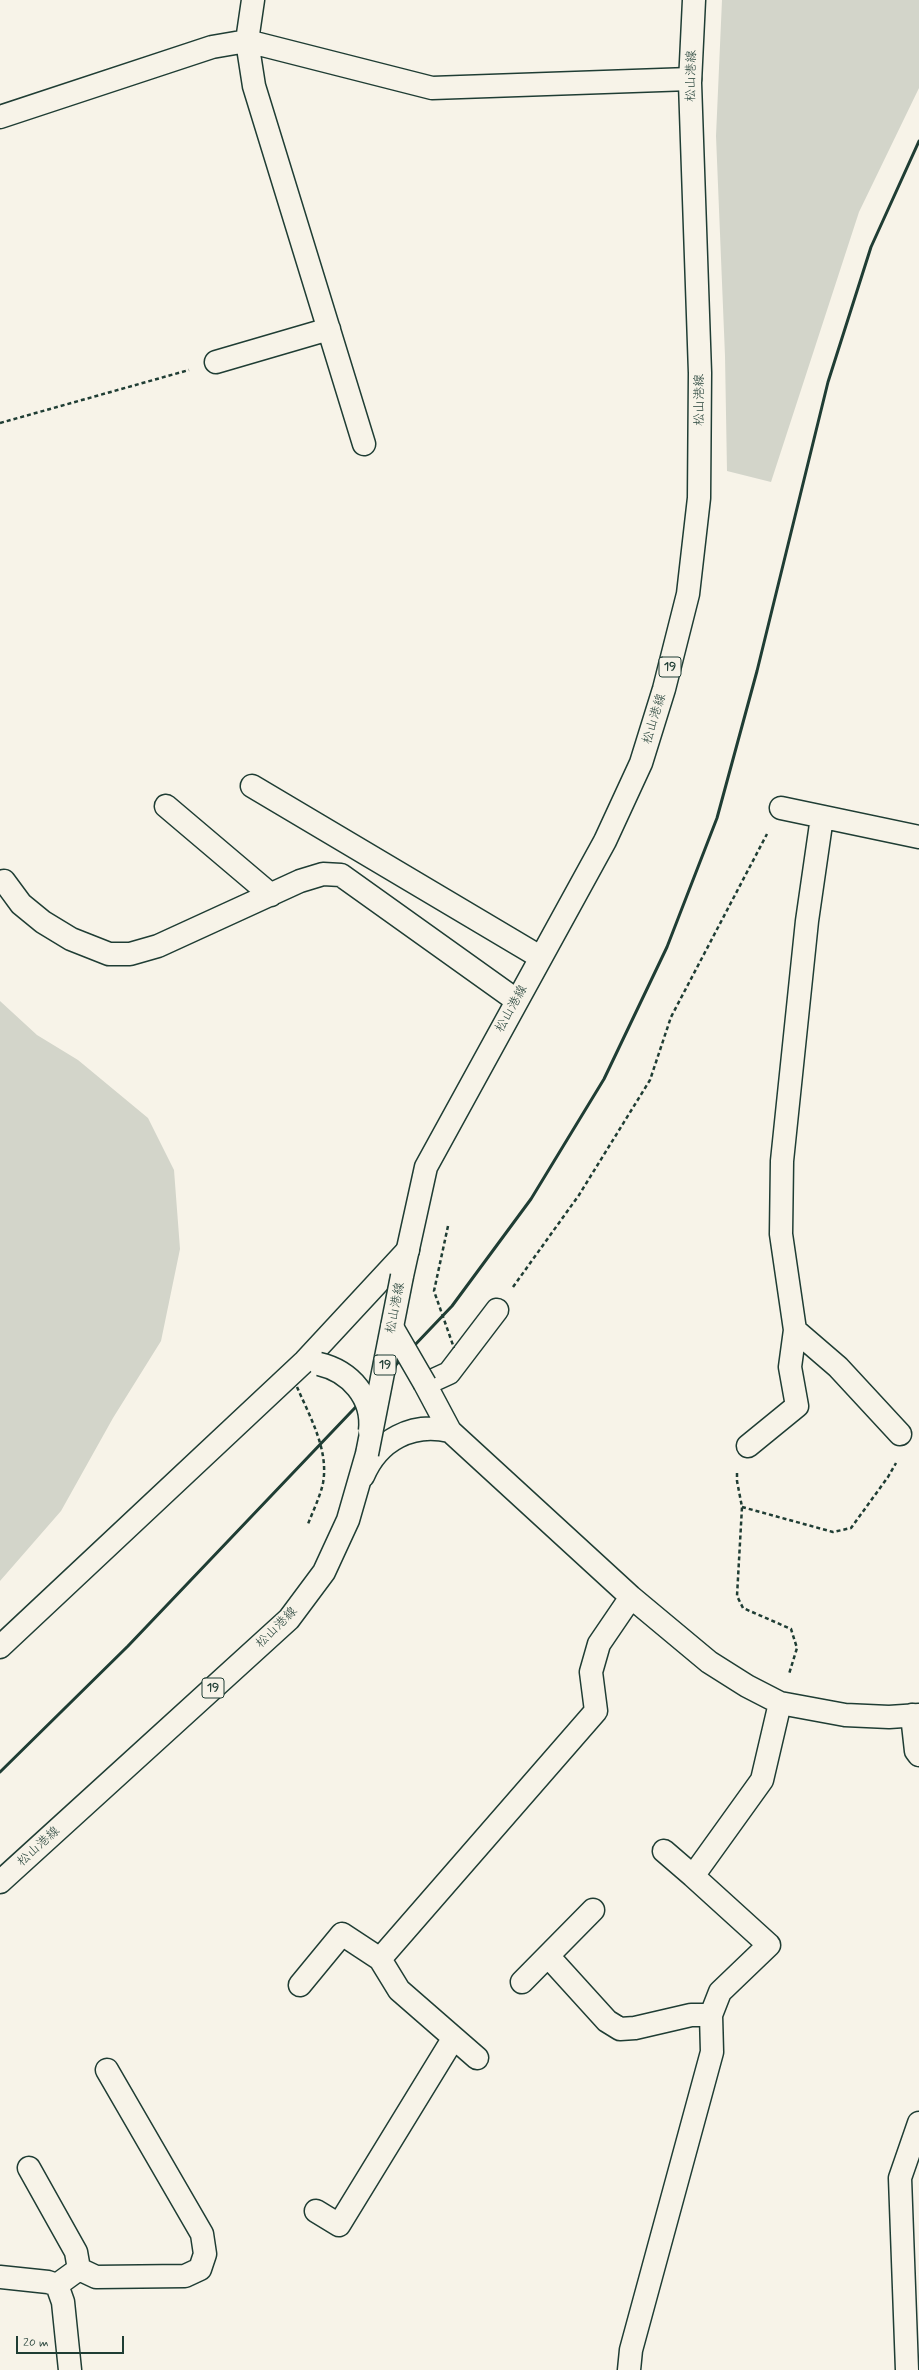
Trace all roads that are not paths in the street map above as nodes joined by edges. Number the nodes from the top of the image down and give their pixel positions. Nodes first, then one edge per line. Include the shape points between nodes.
1 (253, 0) edge
2 (694, 0) edge
3 (247, 41) junction
4 (690, 79) junction
5 (0, 118) edge
6 (329, 329) junction
7 (216, 362) road end
8 (364, 444) dead end
9 (252, 786) dead end
10 (166, 806) dead end
11 (781, 808) road end
12 (822, 817) junction
13 (919, 837) edge
14 (4, 881) dead end
15 (271, 895) junction
16 (540, 957) junction
17 (516, 1000) junction
18 (408, 1250) junction
19 (496, 1310) road end
20 (392, 1327) junction
21 (795, 1330) junction
22 (312, 1363) junction
23 (425, 1384) junction
24 (450, 1431) junction
25 (900, 1434) road end
26 (748, 1446) road end
27 (368, 1450) junction
28 (361, 1481) junction
29 (631, 1597) junction
30 (0, 1647) edge
31 (780, 1703) junction
32 (915, 1715) edge
33 (919, 1755) edge
34 (664, 1851) dead end
35 (693, 1876) junction
36 (0, 1882) edge
37 (593, 1910) dead end
38 (548, 1956) junction
39 (380, 1959) junction
40 (522, 1982) dead end
41 (300, 1985) dead end
42 (711, 2015) junction
43 (453, 2039) junction
44 (477, 2058) dead end
45 (107, 2070) dead end
46 (919, 2123) edge
47 (29, 2168) dead end
48 (316, 2211) dead end
49 (79, 2269) junction
50 (0, 2277) edge
51 (57, 2285) junction
52 (70, 2370) edge
53 (629, 2370) edge
54 (907, 2370) edge

1 - 3 street
2 - 4 street, 松山港線 / 19
3 - 4 street via 432,88
3 - 5 street via 212,47
3 - 6 street via 254,86
4 - 16 street, 松山港線 / 19 via 700,373 699,498 688,594 664,689 641,763 605,841
6 - 7 street
6 - 8 street
9 - 16 street
10 - 15 street
11 - 12 street
12 - 13 street
12 - 21 street via 807,921 782,1161 781,1234
14 - 15 street via 21,904 44,922 71,939 108,954 130,954 158,946
15 - 17 street via 323,874 341,875
16 - 17 street, 松山港線 / 19
17 - 18 street, 松山港線 / 19 via 426,1167
18 - 20 street, 松山港線 / 19, bridge
18 - 22 street
19 - 23 street via 449,1373
20 - 23 street, bridge
20 - 27 street, 松山港線 / 19, bridge
21 - 25 street via 838,1367
21 - 26 street via 790,1367 797,1406
22 - 27 street, bridge via 337,1369 361,1393 370,1414
22 - 30 street
23 - 24 street
24 - 28 street via 426,1428 392,1439 374,1456
24 - 29 street
27 - 28 street, 松山港線 / 19
28 - 36 street, 松山港線 / 19 via 348,1520 324,1572 289,1619
29 - 31 street via 709,1662
29 - 39 street via 599,1644 590,1672 596,1711
31 - 32 street via 845,1715
31 - 35 street via 762,1780
32 - 33 street via 916,1751
34 - 35 street
35 - 42 street via 769,1945 720,1992
37 - 38 street
38 - 40 street
38 - 42 street via 607,2021 620,2029 691,2015
39 - 41 street via 342,1934
39 - 43 street via 399,1990
42 - 53 street via 712,2052 631,2350
43 - 44 street
43 - 48 street via 339,2225
45 - 49 street via 202,2234 205,2254 200,2269 185,2276 96,2277
46 - 54 street via 900,2178
47 - 49 street via 76,2252
49 - 51 street
50 - 51 street
51 - 52 street via 63,2302

